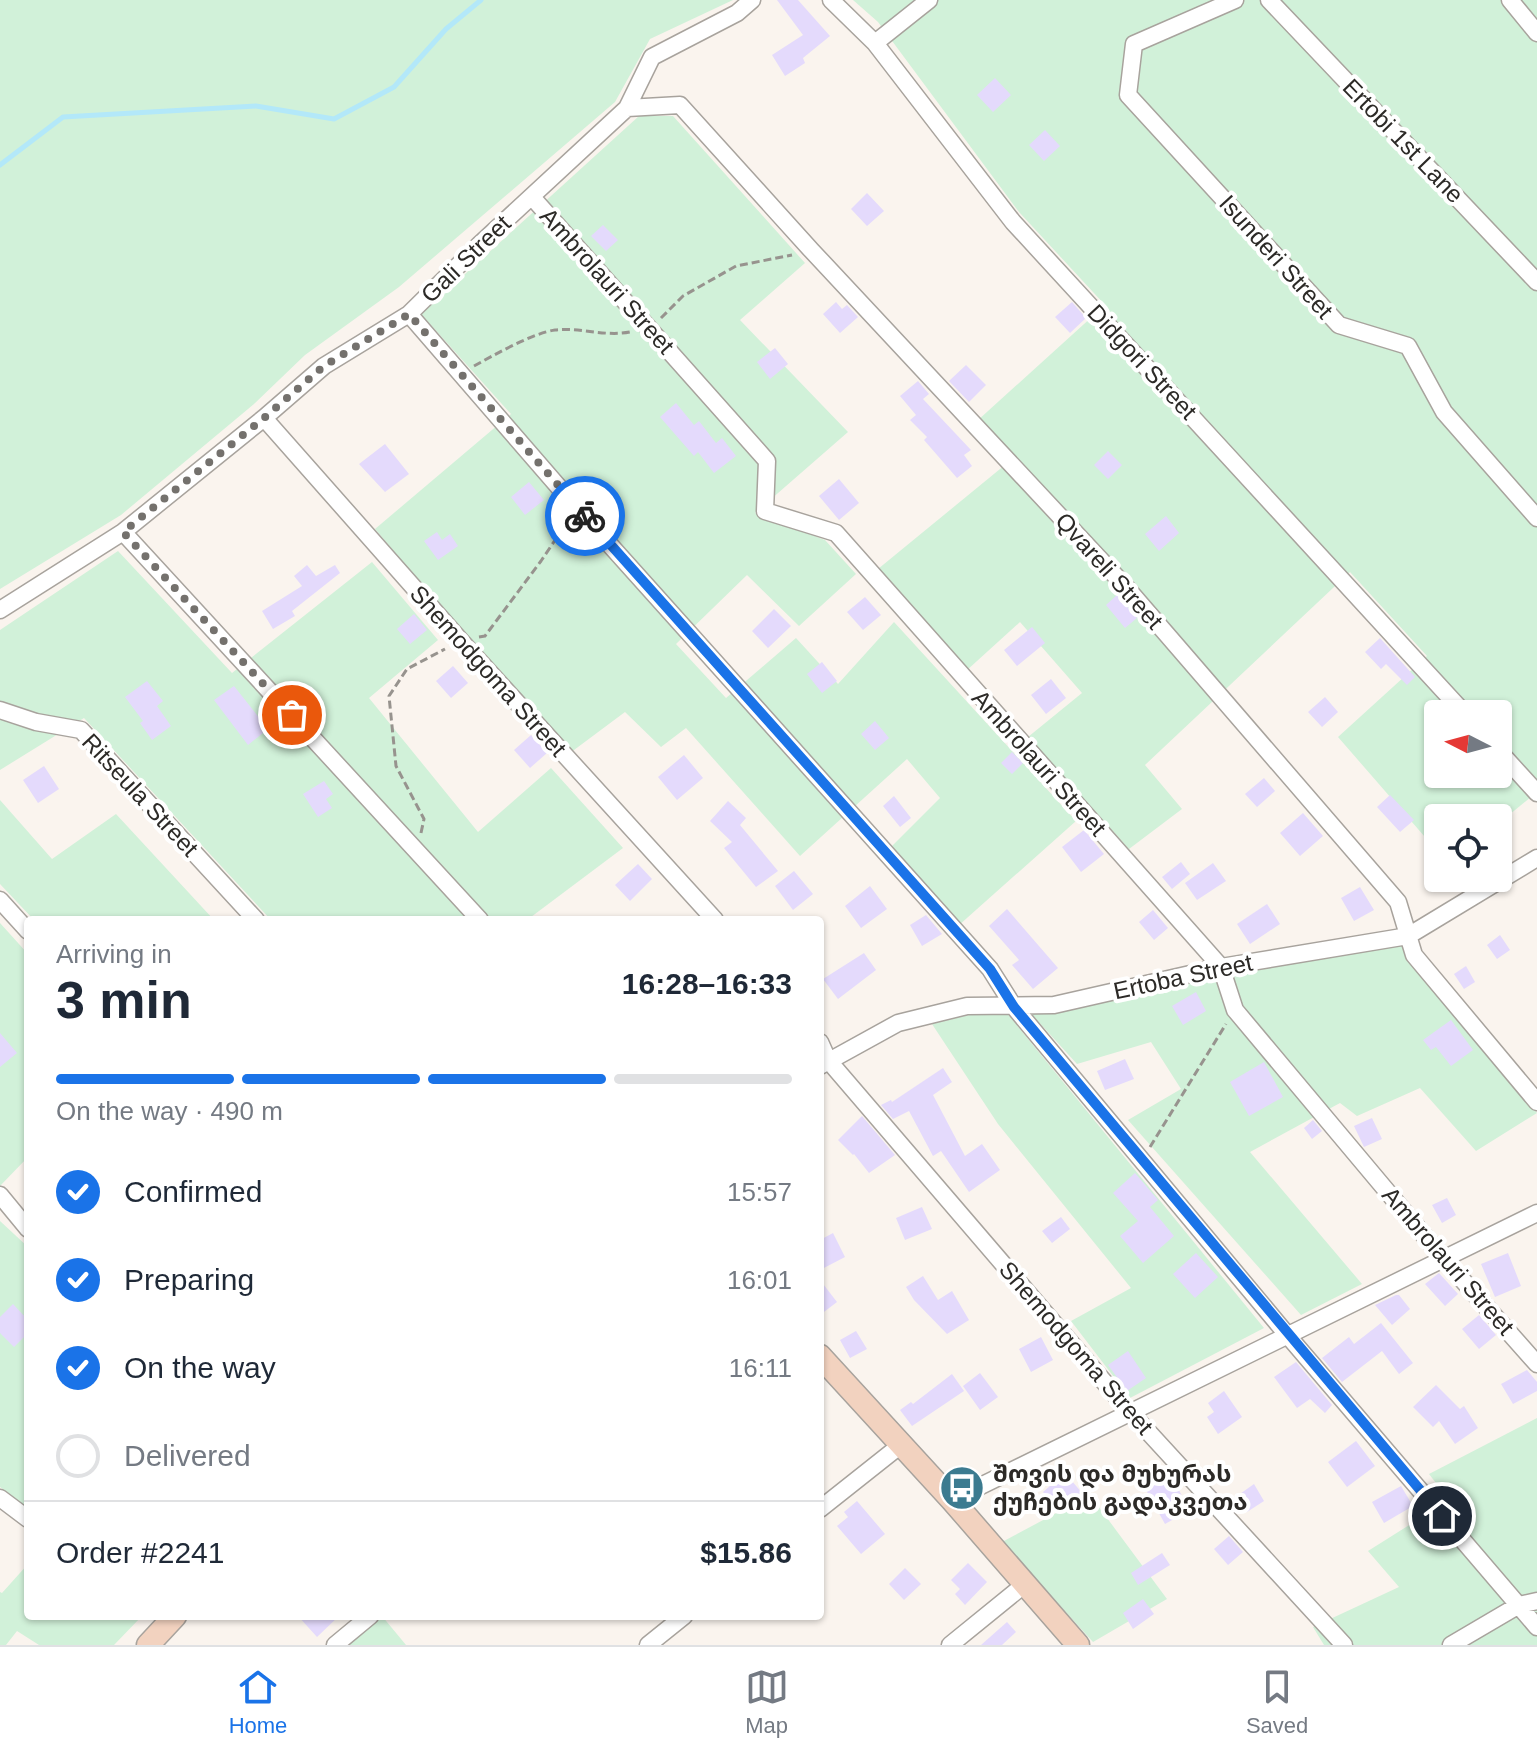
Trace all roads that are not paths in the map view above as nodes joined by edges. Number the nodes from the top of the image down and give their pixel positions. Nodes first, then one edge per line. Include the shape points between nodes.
1 (752, 0) edge
2 (831, 0) edge
3 (929, 0) edge
4 (1235, 0) edge
5 (1269, 0) edge
6 (1510, 0) edge
7 (1537, 33) edge
8 (875, 43) junction
9 (627, 108) junction
10 (532, 197) junction
11 (1537, 282) edge
12 (409, 314) junction
13 (264, 418) junction
14 (1537, 518) edge
15 (123, 532) junction
16 (0, 610) edge
17 (1452, 700) edge
18 (0, 710) edge
19 (1512, 765) edge
20 (1537, 793) edge
21 (1537, 858) edge
22 (0, 900) edge
23 (252, 916) edge
24 (476, 916) edge
25 (711, 916) edge
26 (24, 927) edge
27 (1408, 936) junction
28 (1221, 967) junction
29 (1014, 1007) junction
30 (824, 1063) edge
31 (1537, 1102) edge
32 (0, 1195) edge
33 (1537, 1213) edge
34 (24, 1224) edge
35 (1443, 1258) junction
36 (1289, 1337) junction
37 (824, 1360) edge
38 (1537, 1364) edge
39 (1130, 1412) junction
40 (902, 1444) junction
41 (0, 1498) edge
42 (952, 1500) junction
43 (824, 1506) edge
44 (24, 1516) edge
45 (1025, 1584) junction
46 (1537, 1601) edge
47 (1519, 1605) junction
48 (167, 1620) edge
49 (365, 1620) edge
50 (679, 1620) edge
51 (1537, 1627) edge
52 (148, 1645) edge
53 (335, 1645) edge
54 (648, 1645) edge
55 (950, 1645) edge
56 (1078, 1645) edge
57 (1344, 1645) edge
58 (1451, 1645) edge

1 - 9 street, Gali Street via 652,57
2 - 8 street, Didgori Street
3 - 8 street
4 - 14 street, Isunderi Street via 1134,44 1128,95 1339,325 1408,346 1444,412
5 - 11 street, Ertobi 1st Lane
6 - 7 street
8 - 17 street, Didgori Street via 1013,222
9 - 10 street, Gali Street
9 - 27 street, Qvareli Street via 680,105 1125,586 1398,902
10 - 12 street, Gali Street
10 - 28 street, Ambrolauri Street via 767,461 765,511 836,533
12 - 13 street, Gali Street via 324,366
12 - 29 street via 990,969
13 - 15 street, Gali Street
13 - 25 street, Shemodgoma Street
15 - 16 street, Gali Street
15 - 24 street
18 - 23 street, Ritseula Street via 81,730
19 - 20 street
21 - 27 street, Ertoba Street
22 - 26 street
27 - 28 street, Ertoba Street
27 - 31 street, Qvareli Street via 1414,955
28 - 29 street, Ertoba Street via 1054,1005
28 - 35 street, Ambrolauri Street via 1235,1010
29 - 30 street, Ertoba Street via 967,1006 898,1023
29 - 36 street
30 - 39 street, Shemodgoma Street
32 - 34 street
33 - 35 street
35 - 36 street
35 - 38 street, Ambrolauri Street
36 - 39 street
36 - 47 street
37 - 40 street
39 - 42 street
39 - 57 street, Shemodgoma Street
40 - 42 street
40 - 43 street
41 - 44 street
42 - 45 street
45 - 55 street
45 - 56 street
46 - 47 street
47 - 51 street
47 - 58 street
48 - 52 street
49 - 53 street
50 - 54 street

